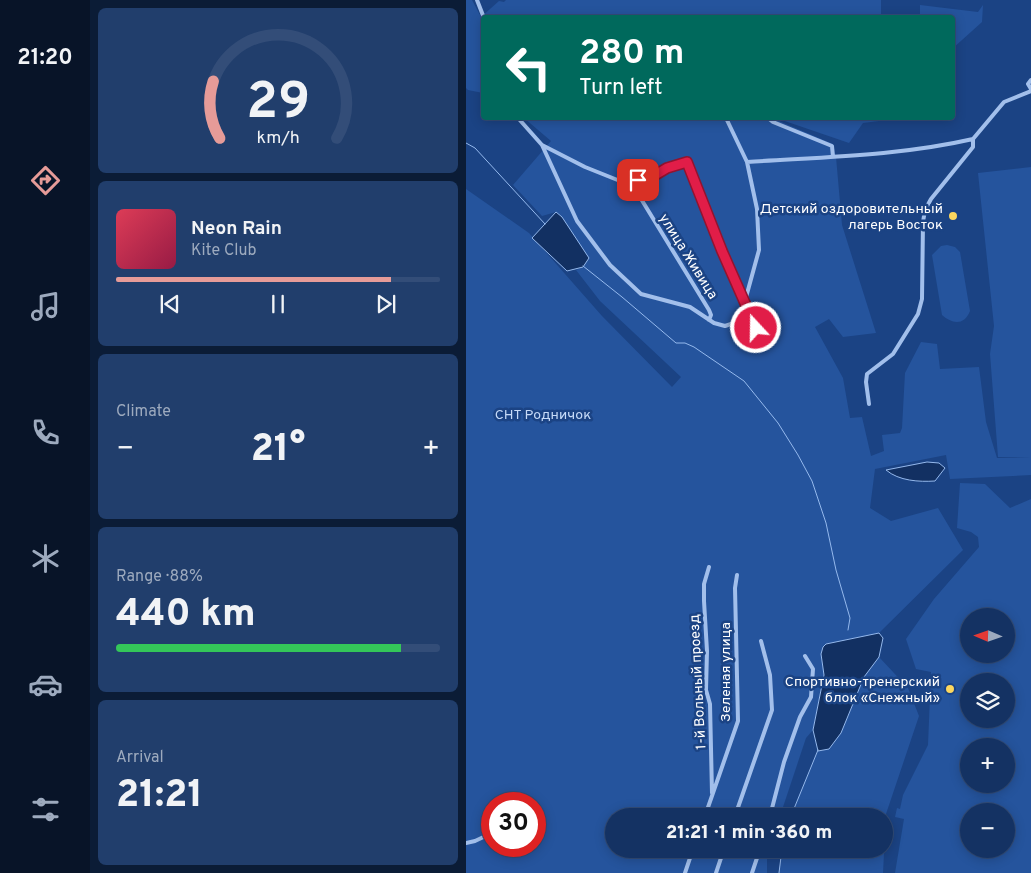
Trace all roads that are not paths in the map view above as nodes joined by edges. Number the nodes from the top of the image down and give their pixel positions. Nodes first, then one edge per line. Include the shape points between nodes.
1 (477, 0) edge
2 (483, 15) edge
3 (1031, 80) edge
4 (1030, 88) edge
5 (520, 120) edge
6 (727, 120) edge
7 (770, 120) edge
8 (973, 139) junction
9 (542, 145) junction
10 (833, 157) junction
11 (747, 162) junction
12 (625, 183) junction
13 (745, 301) junction
14 (709, 320) junction
15 (770, 345) dead end
16 (869, 404) dead end
17 (709, 567) dead end
18 (737, 575) dead end
19 (761, 641) dead end
20 (805, 656) dead end
21 (712, 796) junction
22 (708, 808) edge
23 (737, 808) edge
24 (772, 808) edge
25 (481, 838) edge
26 (466, 843) edge
27 (690, 858) edge
28 (721, 858) edge
29 (757, 858) edge
30 (685, 873) edge
31 (716, 873) edge
32 (752, 873) edge

1 - 2 street
3 - 4 street
4 - 8 street via 1004,102
5 - 9 street
6 - 11 street
7 - 10 street via 832,146
8 - 10 street
8 - 16 street via 973,147 925,210 922,222 922,299 918,314 893,354 868,374
9 - 12 street
9 - 14 street via 576,221 610,264 641,294 690,307
10 - 11 street
11 - 13 street via 757,209 760,250
12 - 13 street via 652,177 687,162
12 - 14 street, улица Живица via 635,189 710,310
13 - 14 street via 734,323 725,326
13 - 15 street via 756,328
17 - 21 street, 1-й Вольный проезд via 704,600
18 - 21 street, Зеленая улица via 738,721
19 - 23 street via 770,675 772,710
20 - 24 street via 813,669 811,697 784,762
21 - 22 street, Зеленая улица
25 - 26 street
27 - 30 street
28 - 31 street
29 - 32 street

